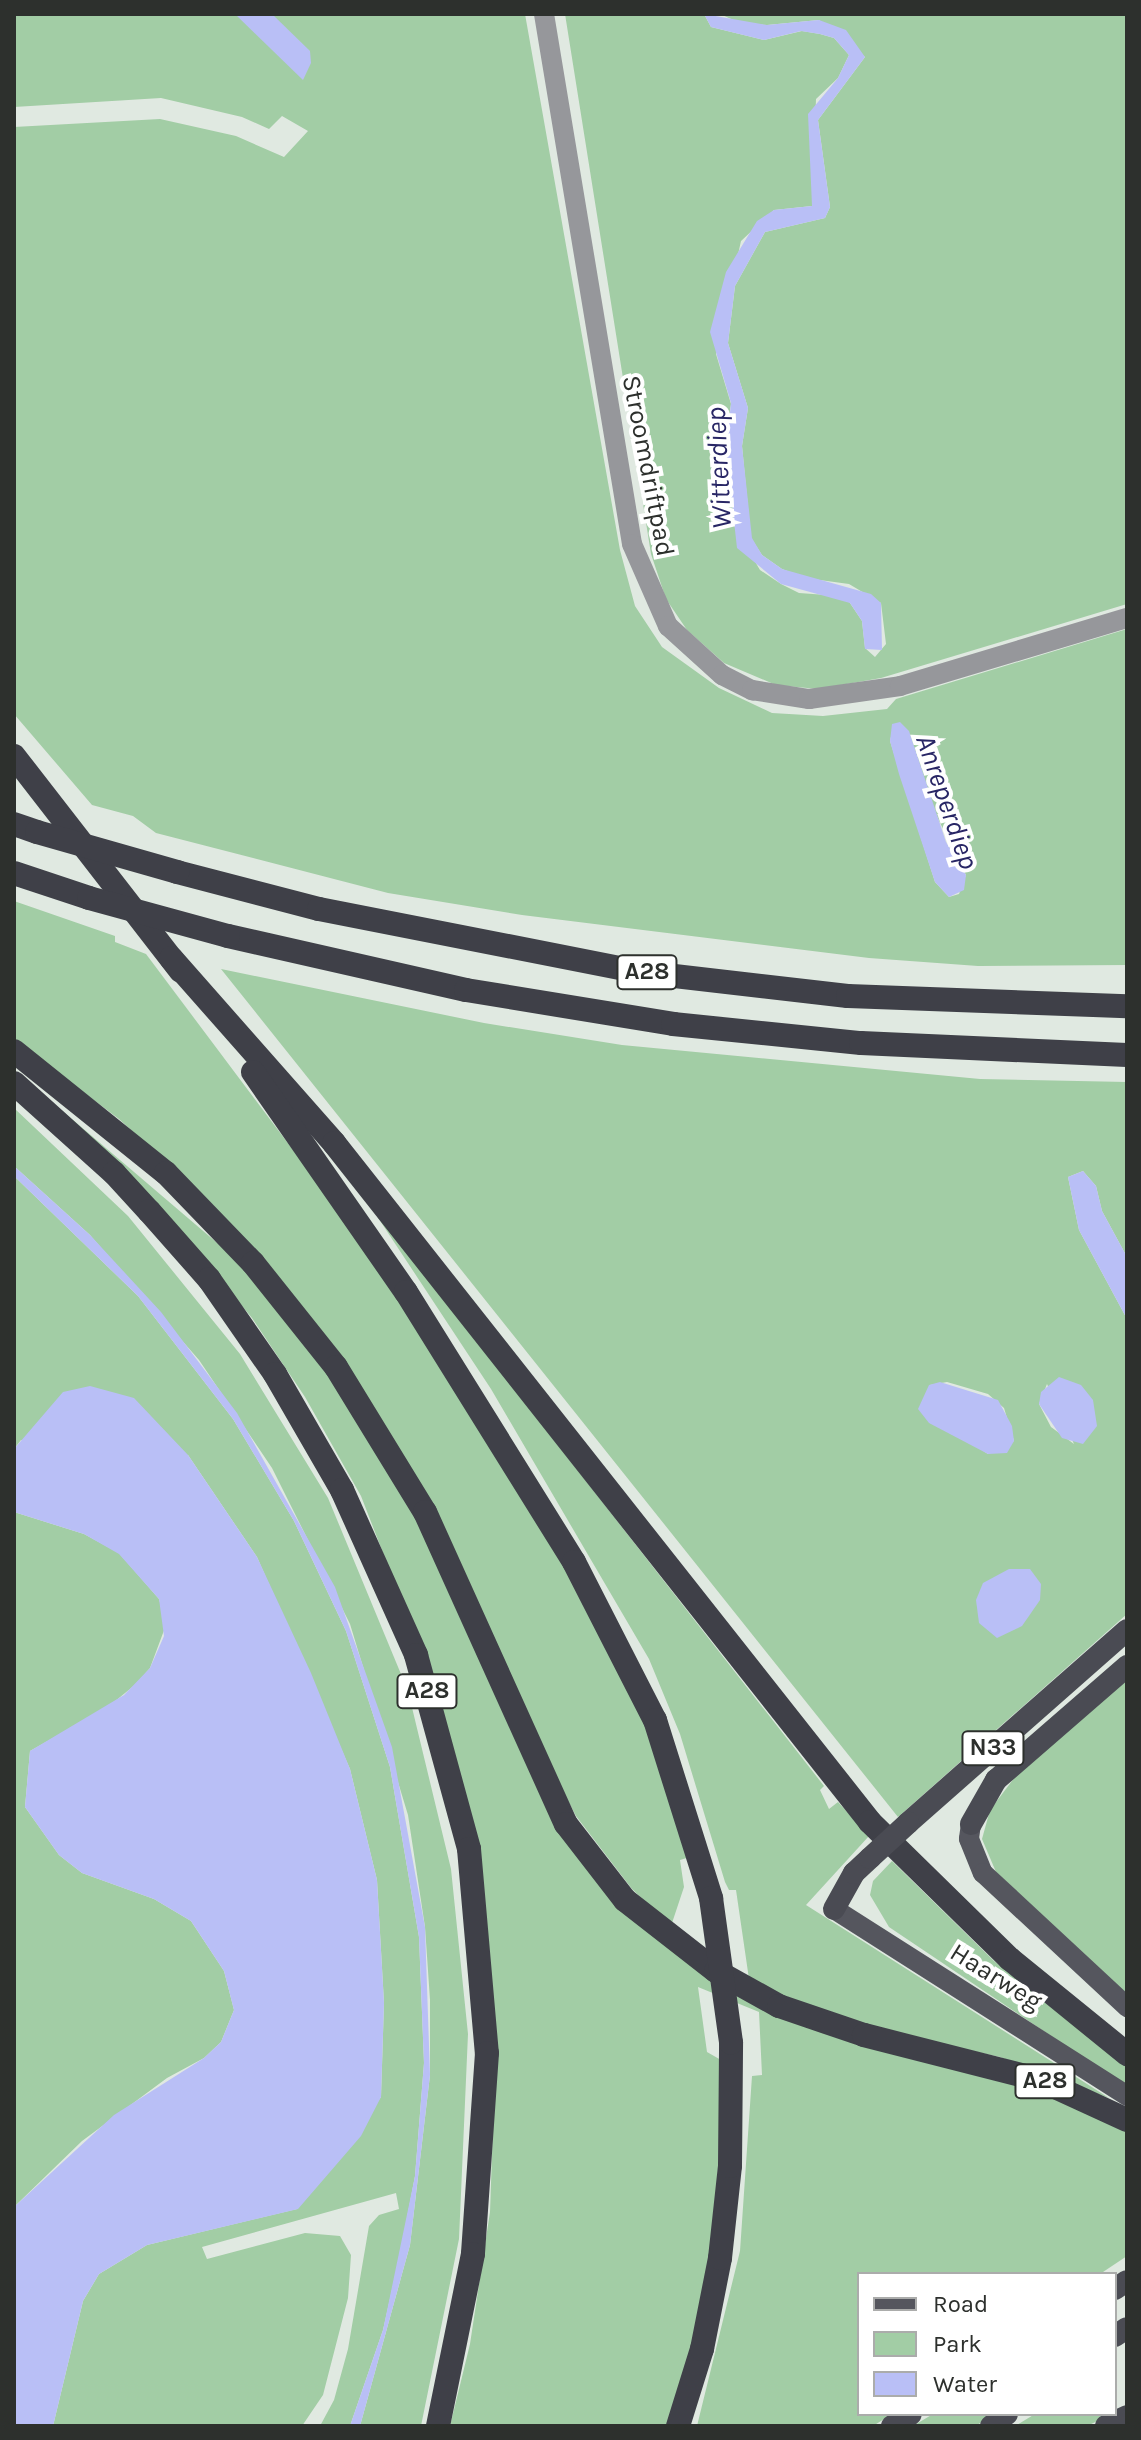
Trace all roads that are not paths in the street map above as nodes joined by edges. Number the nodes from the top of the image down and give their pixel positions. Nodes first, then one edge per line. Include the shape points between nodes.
1 (544, 14) edge
2 (1127, 618) edge
3 (14, 756) edge
4 (14, 824) edge
5 (14, 873) edge
6 (171, 958) junction
7 (1127, 1006) edge
8 (14, 1051) edge
9 (1127, 1055) edge
10 (14, 1083) edge
11 (1127, 1630) edge
12 (1127, 1666) edge
13 (971, 1824) joint
14 (834, 1909) joint
15 (1127, 2007) edge
16 (1127, 2054) edge
17 (1127, 2096) edge
18 (1127, 2120) edge
19 (1127, 2416) edge
20 (438, 2426) edge
21 (678, 2426) edge
22 (1106, 2426) edge

1 - 2 street, Stroomdriftpad via 632,544 668,626 722,675 752,690 809,699 900,686
3 - 6 highway, A28
4 - 7 highway, A28, bridge via 319,909 640,972 848,996
5 - 9 highway, A28, bridge via 228,936 466,990 673,1024 890,1045
6 - 16 highway, A28 via 334,1143 870,1822 1010,1959
6 - 21 highway, A28, bridge via 406,1292 574,1562 655,1720 711,1898 731,2043 730,2166 720,2258 702,2349
8 - 18 highway, A28 via 166,1173 253,1263 336,1367 425,1512 566,1824 625,1900 716,1971 779,2006 864,2035 1040,2080
10 - 20 highway, A28 via 123,1182 209,1279 318,1442 416,1655 469,1849 487,2053 475,2241
11 - 14 highway, N33, bridge via 854,1873
12 - 13 highway, N33 via 996,1780
13 - 15 main road via 969,1839 983,1873
14 - 17 main road, Haarweg
19 - 22 highway

